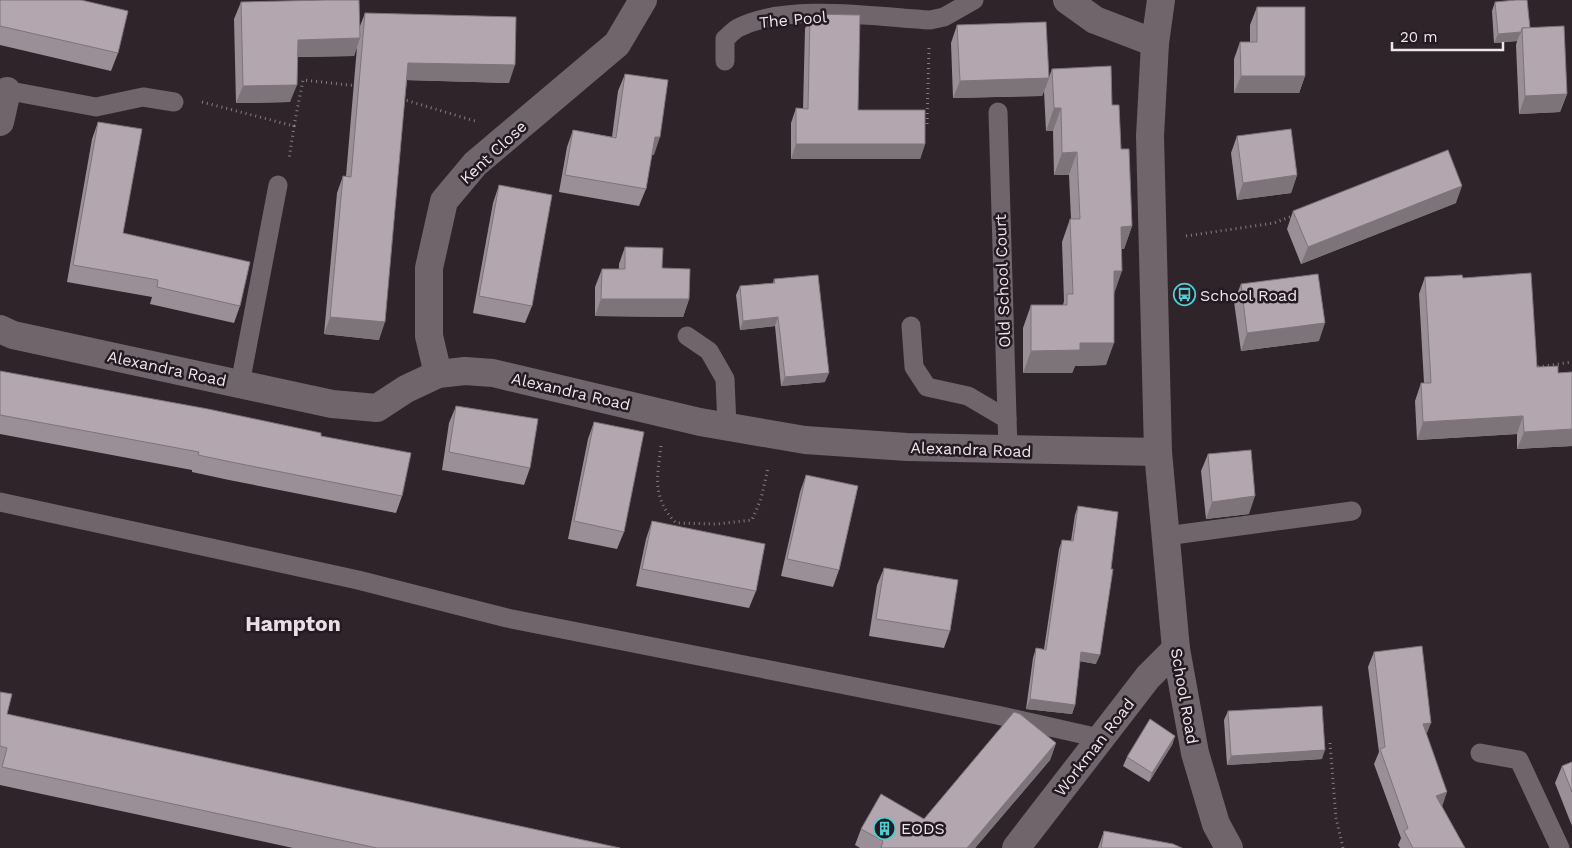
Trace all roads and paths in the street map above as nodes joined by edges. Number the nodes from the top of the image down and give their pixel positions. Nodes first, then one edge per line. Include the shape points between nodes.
1 (643, 0) edge
2 (974, 0) edge
3 (1067, 0) edge
4 (1161, 0) edge
5 (930, 20) junction
6 (1154, 43) junction
7 (725, 61) dead end
8 (361, 86) edge
9 (3, 90) edge
10 (396, 97) edge
11 (174, 102) joint
12 (998, 112) dead end
13 (0, 122) edge
14 (927, 124) edge
15 (294, 126) junction
16 (512, 133) junction
17 (278, 185) joint
18 (1300, 213) edge
19 (1151, 238) junction
20 (911, 326) dead end
21 (0, 329) edge
22 (687, 336) dead end
23 (1572, 362) edge
24 (1529, 369) edge
25 (438, 374) junction
26 (240, 384) junction
27 (664, 413) junction
28 (1007, 419) junction
29 (727, 426) junction
30 (775, 435) junction
31 (1008, 450) junction
32 (1158, 452) junction
33 (0, 502) edge
34 (1352, 511) dead end
35 (1166, 536) junction
36 (1176, 649) junction
37 (1099, 738) junction
38 (1330, 743) dead end
39 (1480, 753) dead end
40 (1016, 848) edge
41 (1229, 848) edge
42 (1343, 848) edge
43 (1560, 848) edge

1 - 16 street, Kent Close via 617,44
2 - 5 lane, The Pool via 944,17
3 - 6 street via 1096,20
4 - 6 street, School Road
5 - 7 lane, The Pool via 812,14 777,17 738,27 725,39
5 - 14 path
6 - 19 street, School Road via 1150,136
8 - 15 path via 303,80
9 - 11 lane via 96,107 143,97
9 - 13 street
10 - 16 path
11 - 15 path via 193,100
12 - 28 lane, Old School Court
15 - 17 path via 288,167
16 - 25 street, Kent Close via 475,164 444,201 429,268 429,336
17 - 26 lane
18 - 19 path via 1274,223 1202,236
19 - 32 street, School Road
20 - 28 lane via 914,367 927,387 968,396
21 - 26 street, Alexandra Road via 13,335
22 - 29 lane via 709,351 725,379
23 - 24 path
25 - 26 street, Alexandra Road via 377,408 332,404
25 - 27 street, Alexandra Road via 465,371 493,373
27 - 29 street, Alexandra Road
27 - 30 path via 658,491 664,510 676,522 717,524 752,520 761,499
28 - 31 lane, Old School Court
29 - 30 street, Alexandra Road
30 - 31 street, Alexandra Road via 907,447
31 - 32 street, Alexandra Road
32 - 35 street, School Road
33 - 37 lane via 358,580 507,618
34 - 35 lane
35 - 36 street, School Road
36 - 37 street, Workman Road via 1148,677
36 - 41 street, School Road via 1195,753 1216,824
37 - 40 street, Workman Road
38 - 42 path via 1336,818
39 - 43 lane via 1519,760

